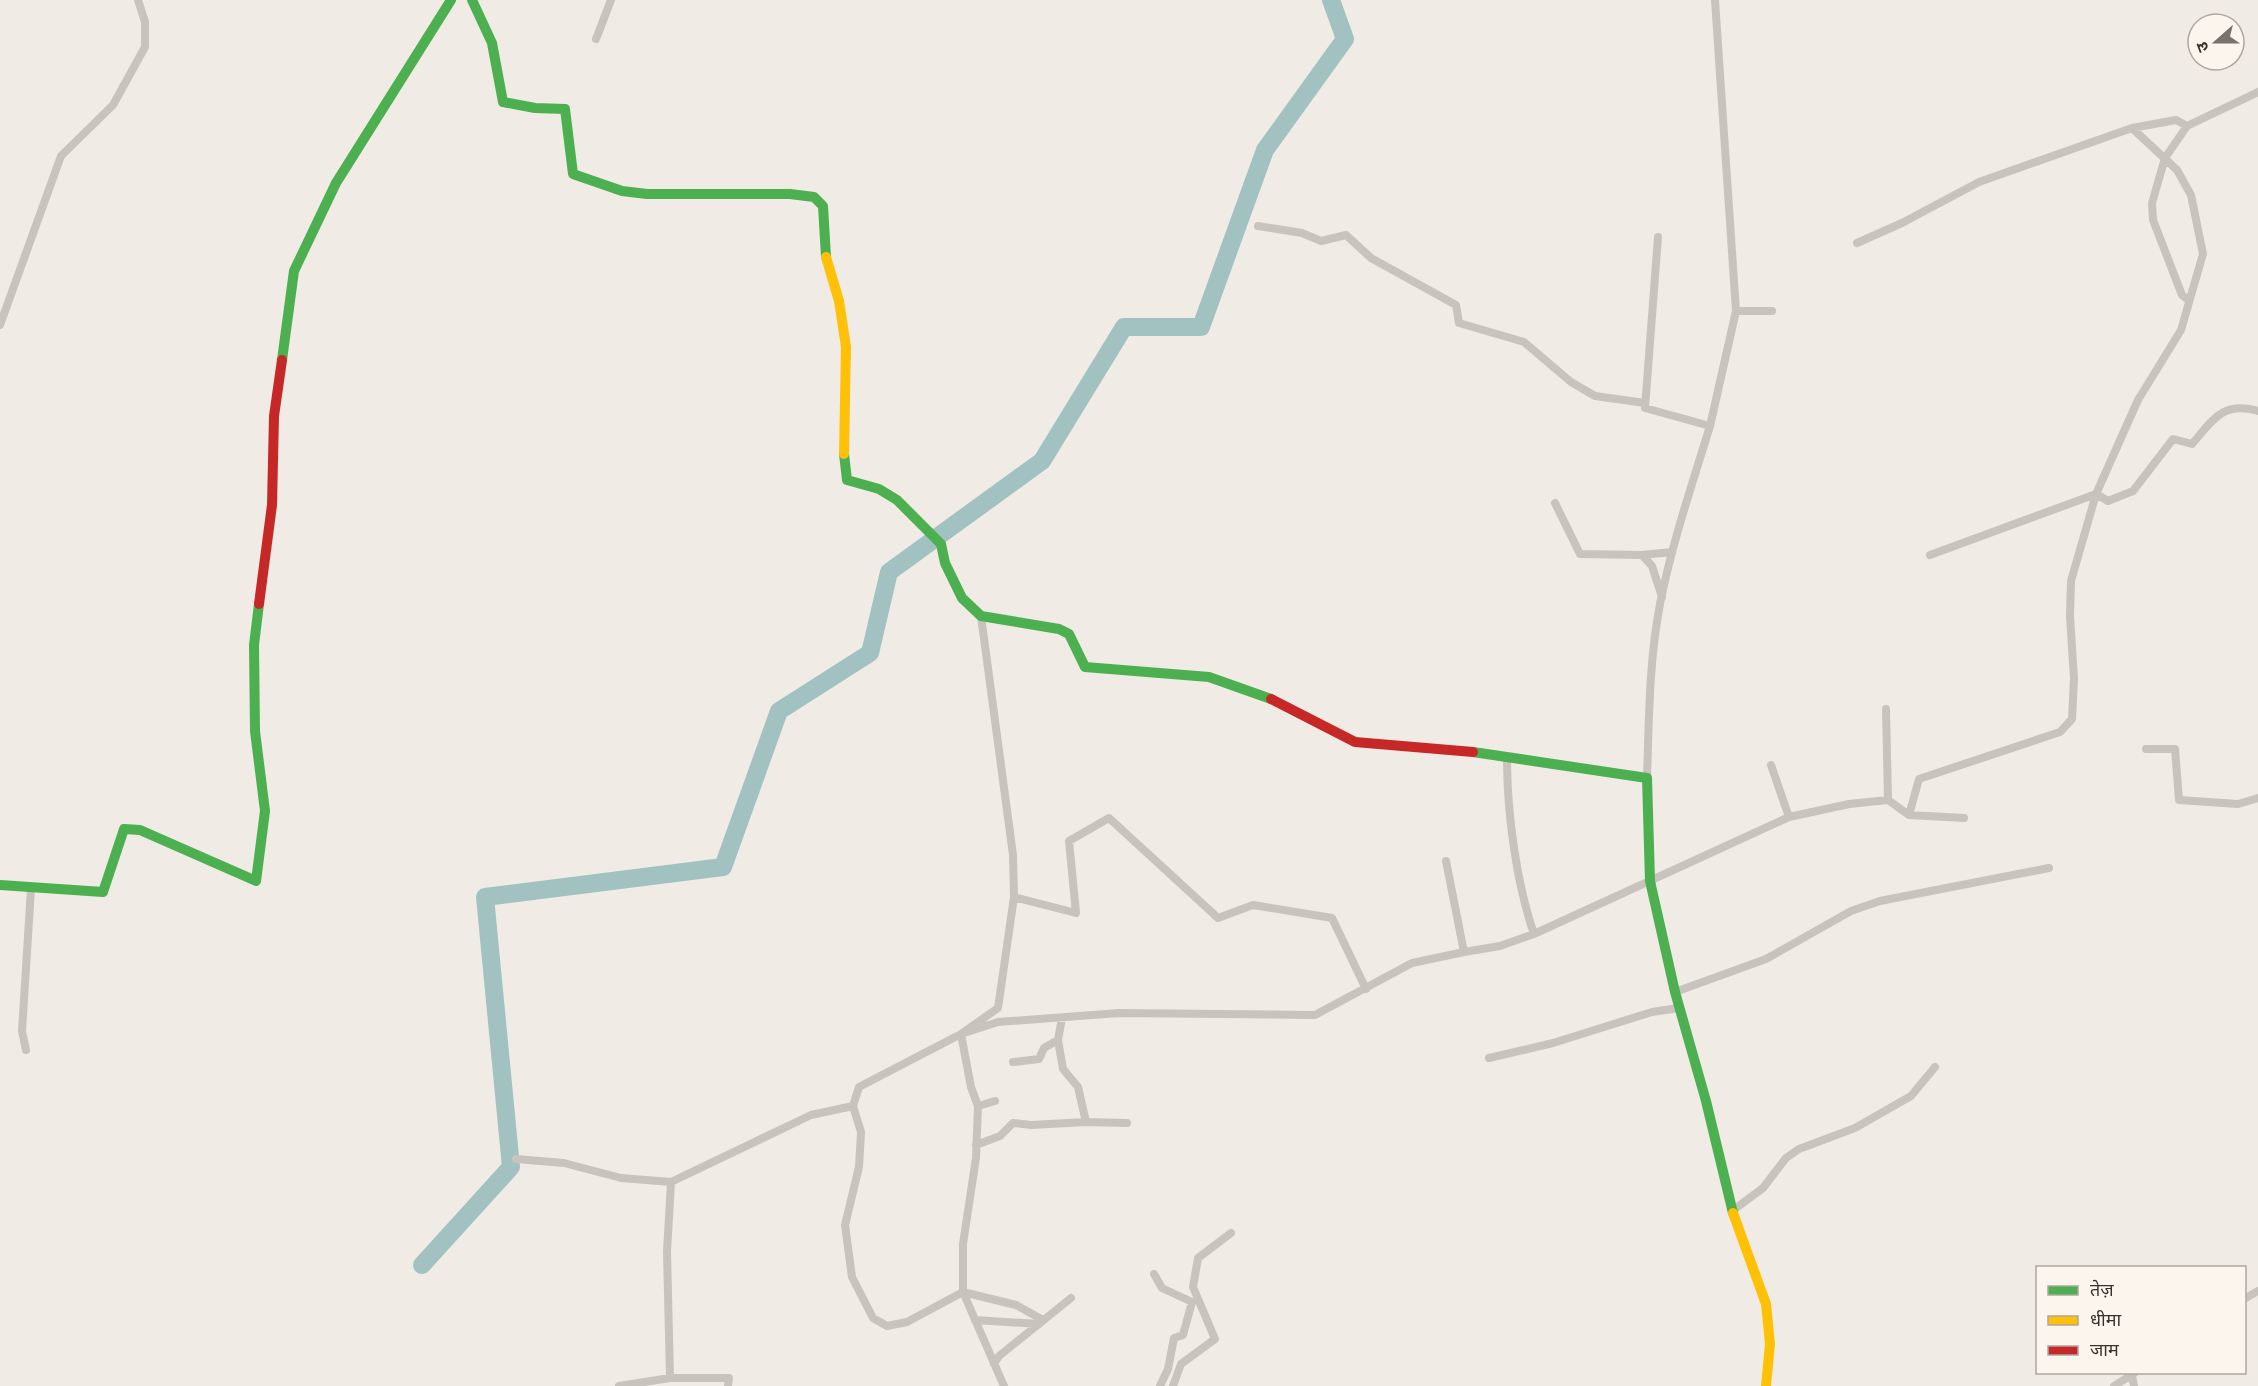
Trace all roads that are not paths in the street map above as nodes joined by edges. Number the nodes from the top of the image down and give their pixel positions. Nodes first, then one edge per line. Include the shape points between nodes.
1 (138, 0) edge
2 (451, 0) edge
3 (472, 0) edge
4 (611, 0) edge
5 (1715, 0) edge
6 (596, 39) dead end
7 (2258, 92) edge
8 (2187, 126) junction
9 (2133, 128) junction
10 (2165, 158) junction
11 (1258, 226) dead end
12 (1658, 237) dead end
13 (1857, 243) dead end
14 (2188, 300) junction
15 (1736, 311) junction
16 (1772, 311) dead end
17 (0, 325) edge
18 (1645, 404) junction
19 (2258, 411) edge
20 (1710, 426) junction
21 (2096, 494) junction
22 (1555, 503) dead end
23 (1672, 552) junction
24 (1642, 555) junction
25 (1930, 555) dead end
26 (1662, 598) junction
27 (981, 616) junction
28 (1886, 709) dead end
29 (2146, 749) dead end
30 (1507, 757) junction
31 (1771, 765) dead end
32 (1647, 778) junction
33 (2258, 798) edge
34 (1888, 801) junction
35 (1909, 815) junction
36 (1789, 817) junction
37 (1964, 818) dead end
38 (1446, 861) dead end
39 (2049, 868) dead end
40 (1650, 881) junction
41 (0, 885) edge
42 (31, 890) junction
43 (1014, 897) junction
44 (1534, 934) junction
45 (1464, 952) junction
46 (1365, 989) junction
47 (1675, 992) junction
48 (1679, 1008) junction
49 (1062, 1018) junction
50 (961, 1034) junction
51 (1058, 1040) junction
52 (26, 1050) dead end
53 (1489, 1058) dead end
54 (1013, 1062) dead end
55 (1935, 1067) dead end
56 (995, 1101) dead end
57 (853, 1106) junction
58 (978, 1106) junction
59 (1086, 1122) junction
60 (1127, 1123) dead end
61 (976, 1144) junction
62 (516, 1159) dead end
63 (671, 1182) junction
64 (1732, 1211) junction
65 (1231, 1233) dead end
66 (1154, 1274) dead end
67 (963, 1292) junction
68 (1071, 1298) dead end
69 (975, 1320) junction
70 (1041, 1322) junction
71 (994, 1364) junction
72 (2134, 1374) edge
73 (670, 1378) junction
74 (619, 1386) edge
75 (728, 1386) edge
76 (1004, 1386) edge
77 (1160, 1386) edge
78 (1173, 1386) edge
79 (1766, 1386) edge
80 (2114, 1386) edge
81 (2134, 1386) edge

1 - 17 street via 145,22 145,47 113,105 61,156
2 - 42 street via 336,183 294,271 274,416 272,505 254,645 255,731 264,811 256,881 140,830 124,829 103,892
3 - 27 street via 492,44 503,102 565,109 573,174 647,195 790,194 814,197 823,206 827,265 839,301 846,347 847,480 879,489 897,500 941,544 945,563 962,598
4 - 6 street
5 - 15 street
7 - 8 street
8 - 9 street via 2176,120
8 - 10 street
9 - 10 street
9 - 13 street via 1979,182
10 - 14 street via 2152,203 2153,220 2182,295
10 - 14 street via 2191,195 2203,254
11 - 18 street via 1302,233 1321,241 1347,235 1371,258 1456,305 1459,323 1524,342 1571,382 1595,396
12 - 18 street
14 - 21 street via 2181,330 2138,400
15 - 16 street
15 - 20 street
18 - 20 street via 1645,408
19 - 21 street via 2226,410 2192,444 2173,439 2133,491 2108,501
20 - 23 street
21 - 25 street
21 - 35 street via 2071,581 2072,719 2060,732 1919,779
22 - 24 street via 1580,554
23 - 24 street
23 - 26 street
24 - 26 street via 1652,566
26 - 32 street via 1651,675
27 - 30 street via 1059,629 1069,634 1085,667 1208,677 1258,693 1334,735 1355,742
27 - 43 street via 1013,855
28 - 34 street
29 - 33 street via 2175,749 2179,800 2238,804
30 - 32 street
30 - 44 street via 1507,797 1522,901
31 - 36 street
32 - 40 street
34 - 35 street
34 - 36 street via 1848,804
35 - 37 street
36 - 40 street
38 - 45 street
39 - 47 street via 1880,901 1851,911 1766,959
40 - 44 street
40 - 47 street
41 - 42 street
42 - 52 street via 22,1031
43 - 46 street via 1076,913 1069,841 1108,818 1218,918 1252,905 1332,918
43 - 50 street via 998,1008
44 - 45 street via 1500,946
45 - 46 street via 1412,963
46 - 49 street via 1315,1015 1119,1013
47 - 48 street
48 - 53 street via 1652,1012
48 - 64 street
49 - 50 street via 998,1022
49 - 51 street
50 - 57 street via 860,1087
50 - 58 street via 970,1087
51 - 54 street via 1044,1048 1039,1059
51 - 59 street via 1062,1069 1078,1088
55 - 64 street via 1911,1096 1855,1128 1799,1149 1786,1158 1763,1188
56 - 58 street
57 - 63 street via 811,1115
57 - 67 street via 861,1132 859,1167 844,1225 852,1276 873,1318 887,1326 907,1322
58 - 61 street
59 - 60 street
59 - 61 street via 1013,1123 1000,1136
61 - 67 street via 963,1244
62 - 63 street via 564,1163 621,1178
63 - 73 street via 667,1252
64 - 79 street via 1766,1304 1770,1344
65 - 78 street via 1198,1258 1193,1287 1215,1339 1180,1364
66 - 77 street via 1162,1288 1192,1302 1183,1335 1174,1338
67 - 69 street
67 - 70 street via 1016,1305
68 - 70 street
69 - 70 street
69 - 71 street
70 - 71 street
71 - 76 street
72 - 80 street
72 - 81 street
73 - 74 street
73 - 75 street via 729,1378

